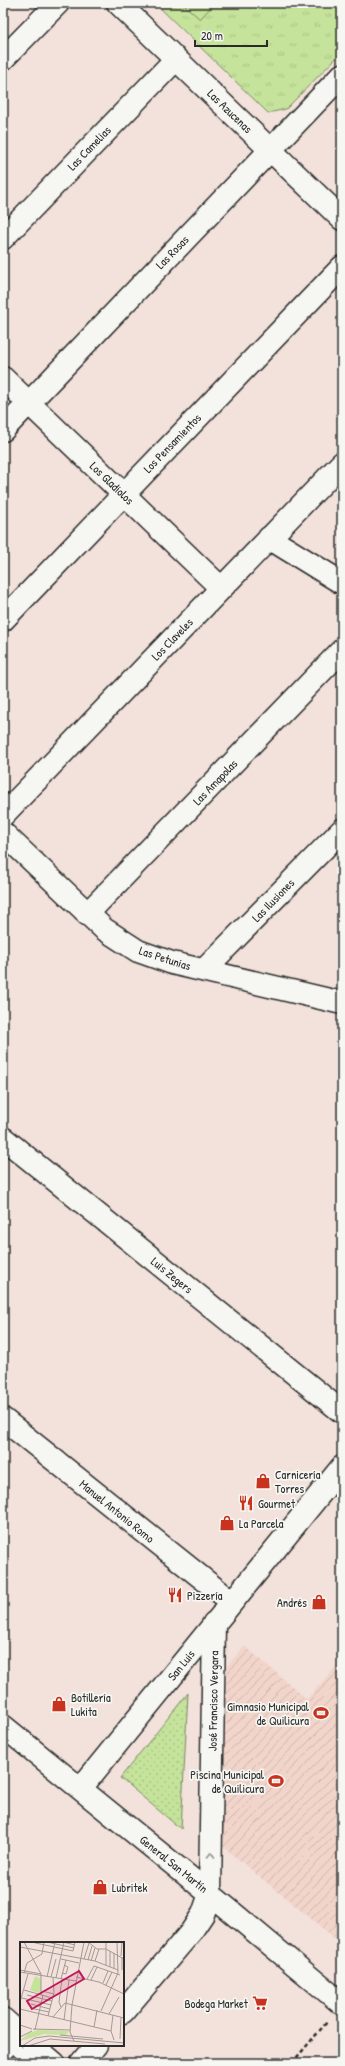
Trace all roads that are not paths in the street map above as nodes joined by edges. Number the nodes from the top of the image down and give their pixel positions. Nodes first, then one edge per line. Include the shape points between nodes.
1 (58, 3) edge
2 (118, 3) edge
3 (3, 59) edge
4 (176, 59) junction
5 (342, 75) edge
6 (270, 150) junction
7 (342, 219) edge
8 (3, 238) edge
9 (342, 267) edge
10 (3, 378) edge
11 (29, 403) junction
12 (3, 430) edge
13 (342, 463) edge
14 (124, 494) junction
15 (269, 538) junction
16 (342, 583) edge
17 (221, 588) junction
18 (3, 620) edge
19 (342, 650) edge
20 (3, 815) edge
21 (342, 830) edge
22 (3, 833) edge
23 (87, 914) junction
24 (204, 970) junction
25 (342, 1004) edge
26 (3, 1138) edge
27 (342, 1412) edge
28 (3, 1420) edge
29 (342, 1467) edge
30 (232, 1602) junction
31 (214, 1623) junction
32 (3, 1726) edge
33 (81, 1788) junction
34 (210, 1894) junction
35 (337, 2010) edge
36 (124, 2011) edge
37 (3, 2019) edge
38 (3, 2036) edge
39 (20, 2040) edge
40 (20, 2041) edge
41 (20, 2044) edge
42 (24, 2046) edge
43 (28, 2046) edge
44 (95, 2046) edge
45 (3, 2057) edge
46 (30, 2063) edge
47 (54, 2063) edge
48 (81, 2063) edge

1 - 3 street
2 - 4 street, Las Azucenas
4 - 6 street, Las Azucenas
4 - 8 street, Las Camelias
5 - 6 street, Las Rosas
6 - 7 street, Las Azucenas
6 - 11 street, Las Rosas
9 - 14 street, Los Pensamientos
10 - 11 street, Los Gladiolos
11 - 12 street, Las Rosas
11 - 14 street, Los Gladiolos
13 - 15 street, Los Claveles
14 - 17 street, Los Gladiolos
14 - 18 street, Los Pensamientos
15 - 16 street
15 - 17 street, Los Claveles
17 - 20 street, Los Claveles
19 - 23 street, Las Amapolas
21 - 24 street, Las Ilusiones
22 - 23 street, Las Petunias
23 - 24 street, Las Petunias via 104,929 138,951
24 - 25 street, Las Petunias
26 - 27 street, Luis Zegers
28 - 30 street, Manuel Antonio Romo
29 - 30 street, San Luis
30 - 31 street, San Luis
31 - 33 street, San Luis
34 -> 31 street, José Francisco Vergara
32 - 33 street, General San Martín
33 - 34 street, General San Martín
34 - 35 street, General San Martín
34 - 36 street, José Francisco Vergara via 203,1914 191,1932
37 - 39 street
38 - 40 lane
41 - 45 lane
42 - 46 lane
43 - 47 street
44 - 48 street

